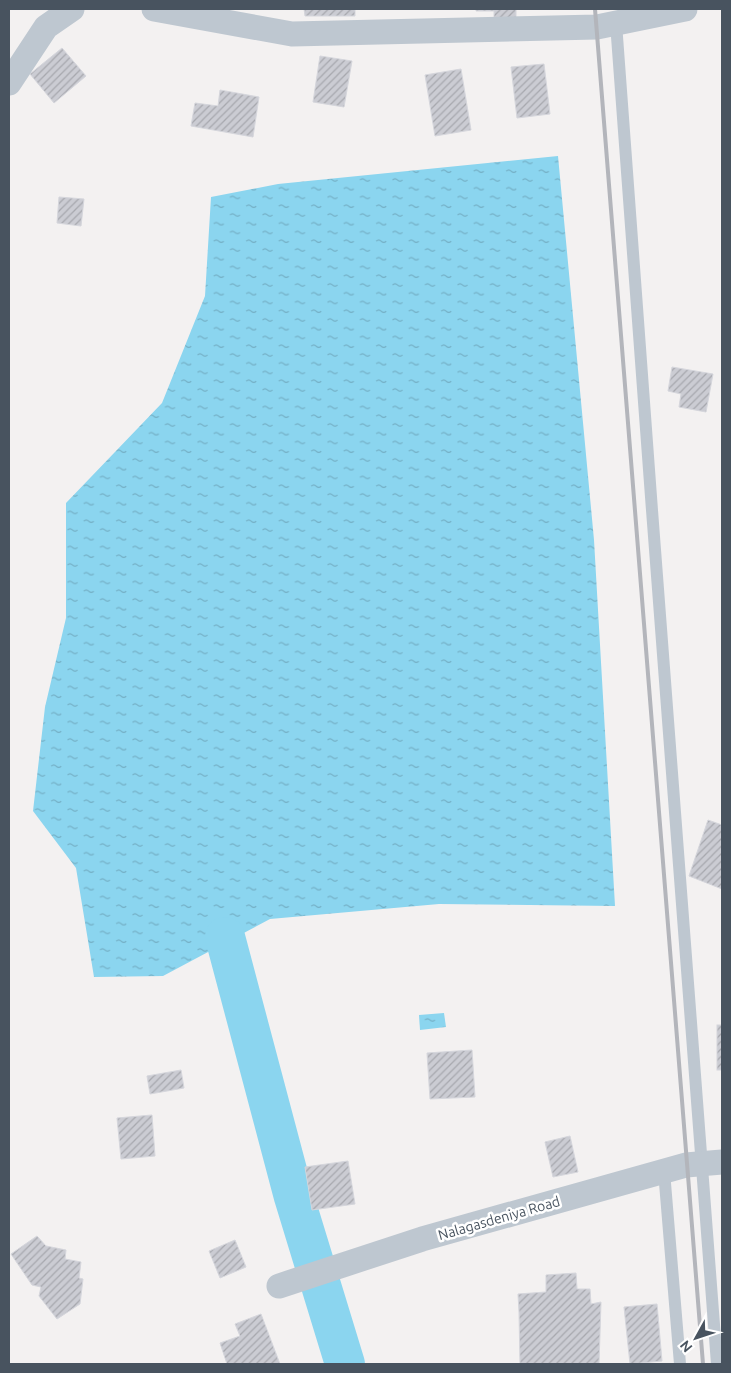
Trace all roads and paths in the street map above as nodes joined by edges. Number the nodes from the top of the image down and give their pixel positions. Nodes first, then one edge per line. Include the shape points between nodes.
1 (72, 9) edge
2 (154, 9) edge
3 (685, 9) edge
4 (616, 23) junction
5 (9, 83) edge
6 (712, 1163) edge
7 (664, 1171) junction
8 (279, 1286) dead end
9 (680, 1364) edge
10 (718, 1364) edge

1 - 5 street via 46,27
2 - 4 street via 292,34 597,27
3 - 4 street
4 - 6 lane
6 - 7 street, Nalagasdeniya Road
6 - 10 lane
7 - 8 street, Nalagasdeniya Road via 422,1239
7 - 9 lane

